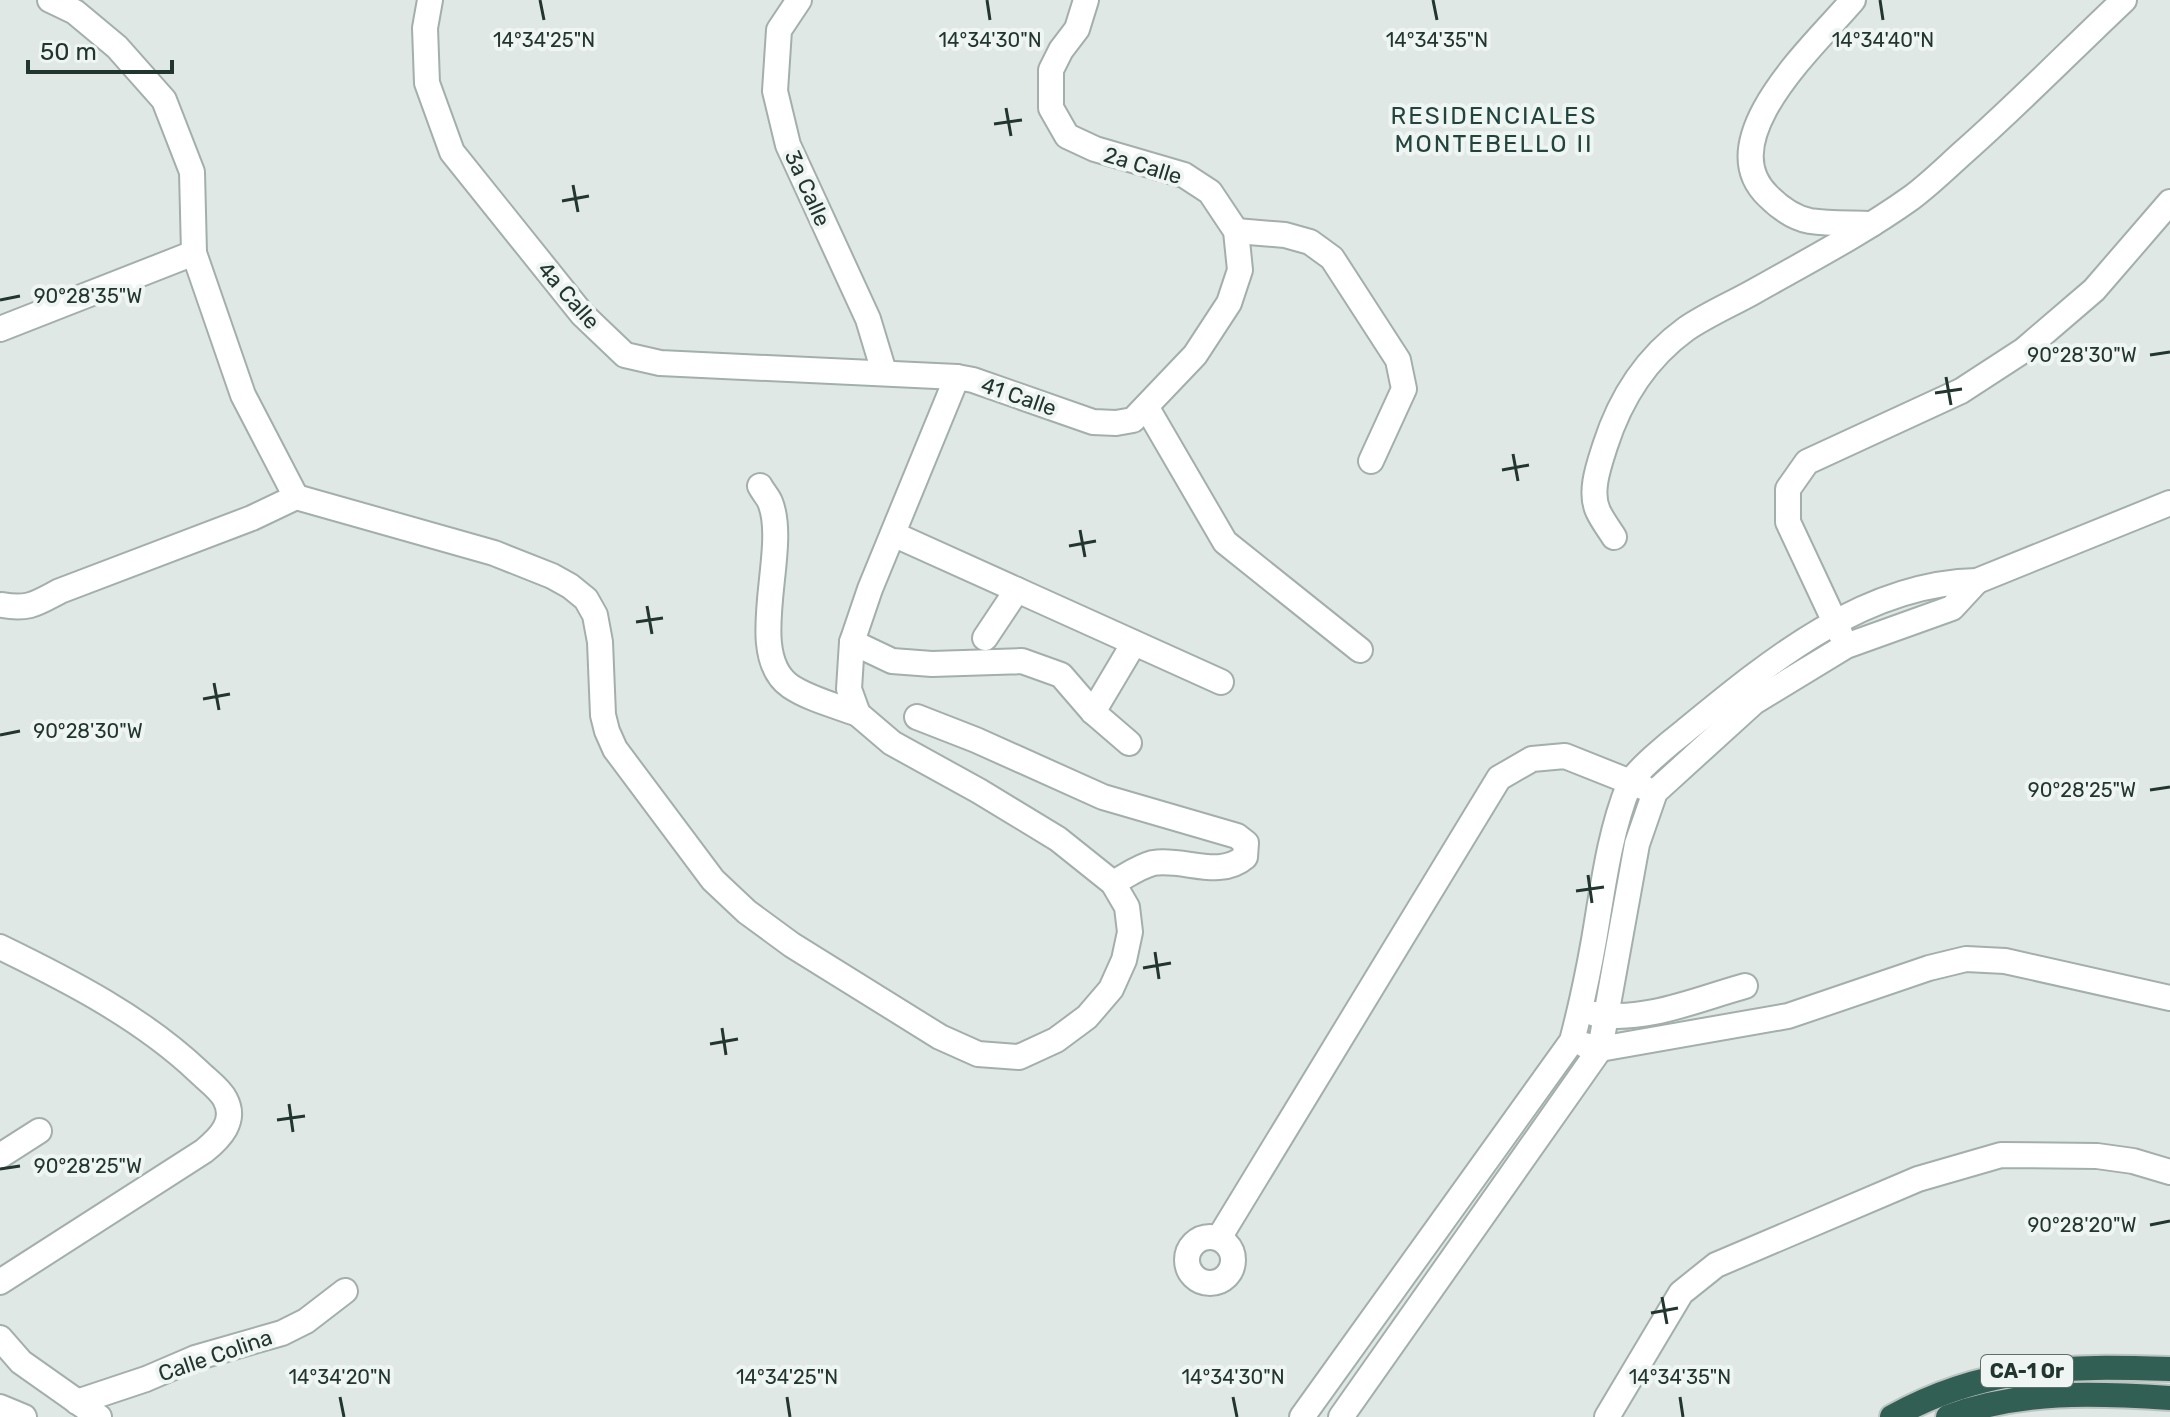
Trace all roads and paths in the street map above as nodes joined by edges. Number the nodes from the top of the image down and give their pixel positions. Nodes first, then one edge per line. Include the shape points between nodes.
1 (50, 0) edge
2 (430, 0) edge
3 (799, 0) edge
4 (1086, 0) edge
5 (1853, 0) edge
6 (2124, 0) edge
7 (2170, 202) edge
8 (1872, 224) junction
9 (1236, 231) junction
10 (194, 253) junction
11 (0, 329) edge
12 (884, 372) junction
13 (957, 377) junction
14 (1147, 408) junction
15 (1371, 461) dead end
16 (760, 486) dead end
17 (296, 497) junction
18 (2170, 503) edge
19 (893, 534) junction
20 (1614, 537) dead end
21 (1977, 581) junction
22 (1017, 590) junction
23 (2, 605) edge
24 (1835, 621) junction
25 (985, 638) dead end
26 (852, 642) junction
27 (1134, 643) junction
28 (1846, 646) junction
29 (1360, 650) dead end
30 (1221, 682) dead end
31 (1093, 712) junction
32 (858, 714) junction
33 (917, 717) dead end
34 (1129, 743) dead end
35 (1630, 782) junction
36 (1655, 792) junction
37 (1113, 883) junction
38 (0, 947) edge
39 (1745, 986) dead end
40 (2170, 998) edge
41 (1579, 1011) junction
42 (1607, 1016) junction
43 (1572, 1041) junction
44 (1600, 1049) junction
45 (39, 1131) dead end
46 (0, 1156) edge
47 (2170, 1172) edge
48 (1219, 1238) dead end
49 (0, 1282) edge
50 (345, 1291) dead end
51 (0, 1338) edge
52 (2170, 1369) edge
53 (2170, 1398) edge
54 (77, 1402) junction
55 (0, 1407) edge
56 (24, 1417) edge
57 (99, 1417) edge
58 (1302, 1417) edge
59 (1341, 1417) edge
60 (1607, 1417) edge
61 (1892, 1417) edge
62 (1948, 1417) edge

1 - 10 street via 75,12 117,47 164,100 192,172
2 - 12 street, 4a Calle via 427,83 452,152 582,314 625,355 660,363
3 - 12 street, 3a Calle via 779,30 775,91 788,145 868,319
4 - 9 street, 2a Calle via 1077,29 1051,70 1051,108 1067,136 1184,175 1210,192
5 - 8 street via 1797,63 1761,116 1750,166 1760,188 1794,216
6 - 8 street via 1983,135 1914,196
7 - 24 street via 2094,290 2024,350 1961,391 1807,462 1788,489 1788,522
8 - 20 street via 1687,329 1641,372 1610,429 1595,488 1598,511
9 - 14 street, 2a Calle via 1240,270 1229,303 1195,355
9 - 15 street via 1310,242 1332,258 1398,360 1404,389
10 - 11 street
10 - 17 street via 243,395
12 - 13 street, 41 Calle
13 - 14 street, 41 Calle via 1093,422 1133,420
13 - 19 street
14 - 29 street via 1225,542
16 - 32 street via 771,504 774,534 768,623 776,671 790,686
17 - 23 street via 34,605
17 - 37 street via 494,553 552,576 586,599 598,628 603,715 615,749 713,880 792,945 940,1037 978,1054 1019,1057 1056,1040 1087,1017 1111,989 1130,932 1127,907
18 - 21 street
19 - 22 street
19 - 26 street
21 - 24 street via 1922,586
21 - 28 street via 1952,608
22 - 25 street
22 - 27 street
24 - 28 street
24 - 35 street via 1741,685
26 - 31 street via 892,661 1022,661 1061,675
26 - 32 street via 849,689
27 - 30 street
27 - 31 street
28 - 36 street via 1754,702
31 - 34 street
32 - 37 street via 892,743 1058,839
33 - 37 street via 1103,797 1246,843 1245,857 1233,867 1150,864
35 - 36 street
35 - 41 street via 1605,867
35 - 48 street via 1565,756 1532,759 1499,778
36 - 42 street via 1637,844
38 - 49 street via 106,1003 181,1055 225,1099 229,1113 222,1137 204,1151
39 - 42 street via 1650,1012
40 - 44 street via 2005,961 1966,959 1788,1016
41 - 42 street
41 - 43 street
42 - 44 street
43 - 44 street
43 - 58 street
44 - 59 street
45 - 46 street
47 - 60 street via 2097,1156 2001,1155 1918,1179 1716,1265 1681,1293
50 - 54 street, Calle Colina via 282,1333 195,1358
51 - 54 street via 21,1362
52 - 61 highway, CA-1 Or via 2085,1367 1993,1376 1945,1390
53 - 62 highway, CA-1 Or via 2050,1394
54 - 57 street
55 - 56 street

